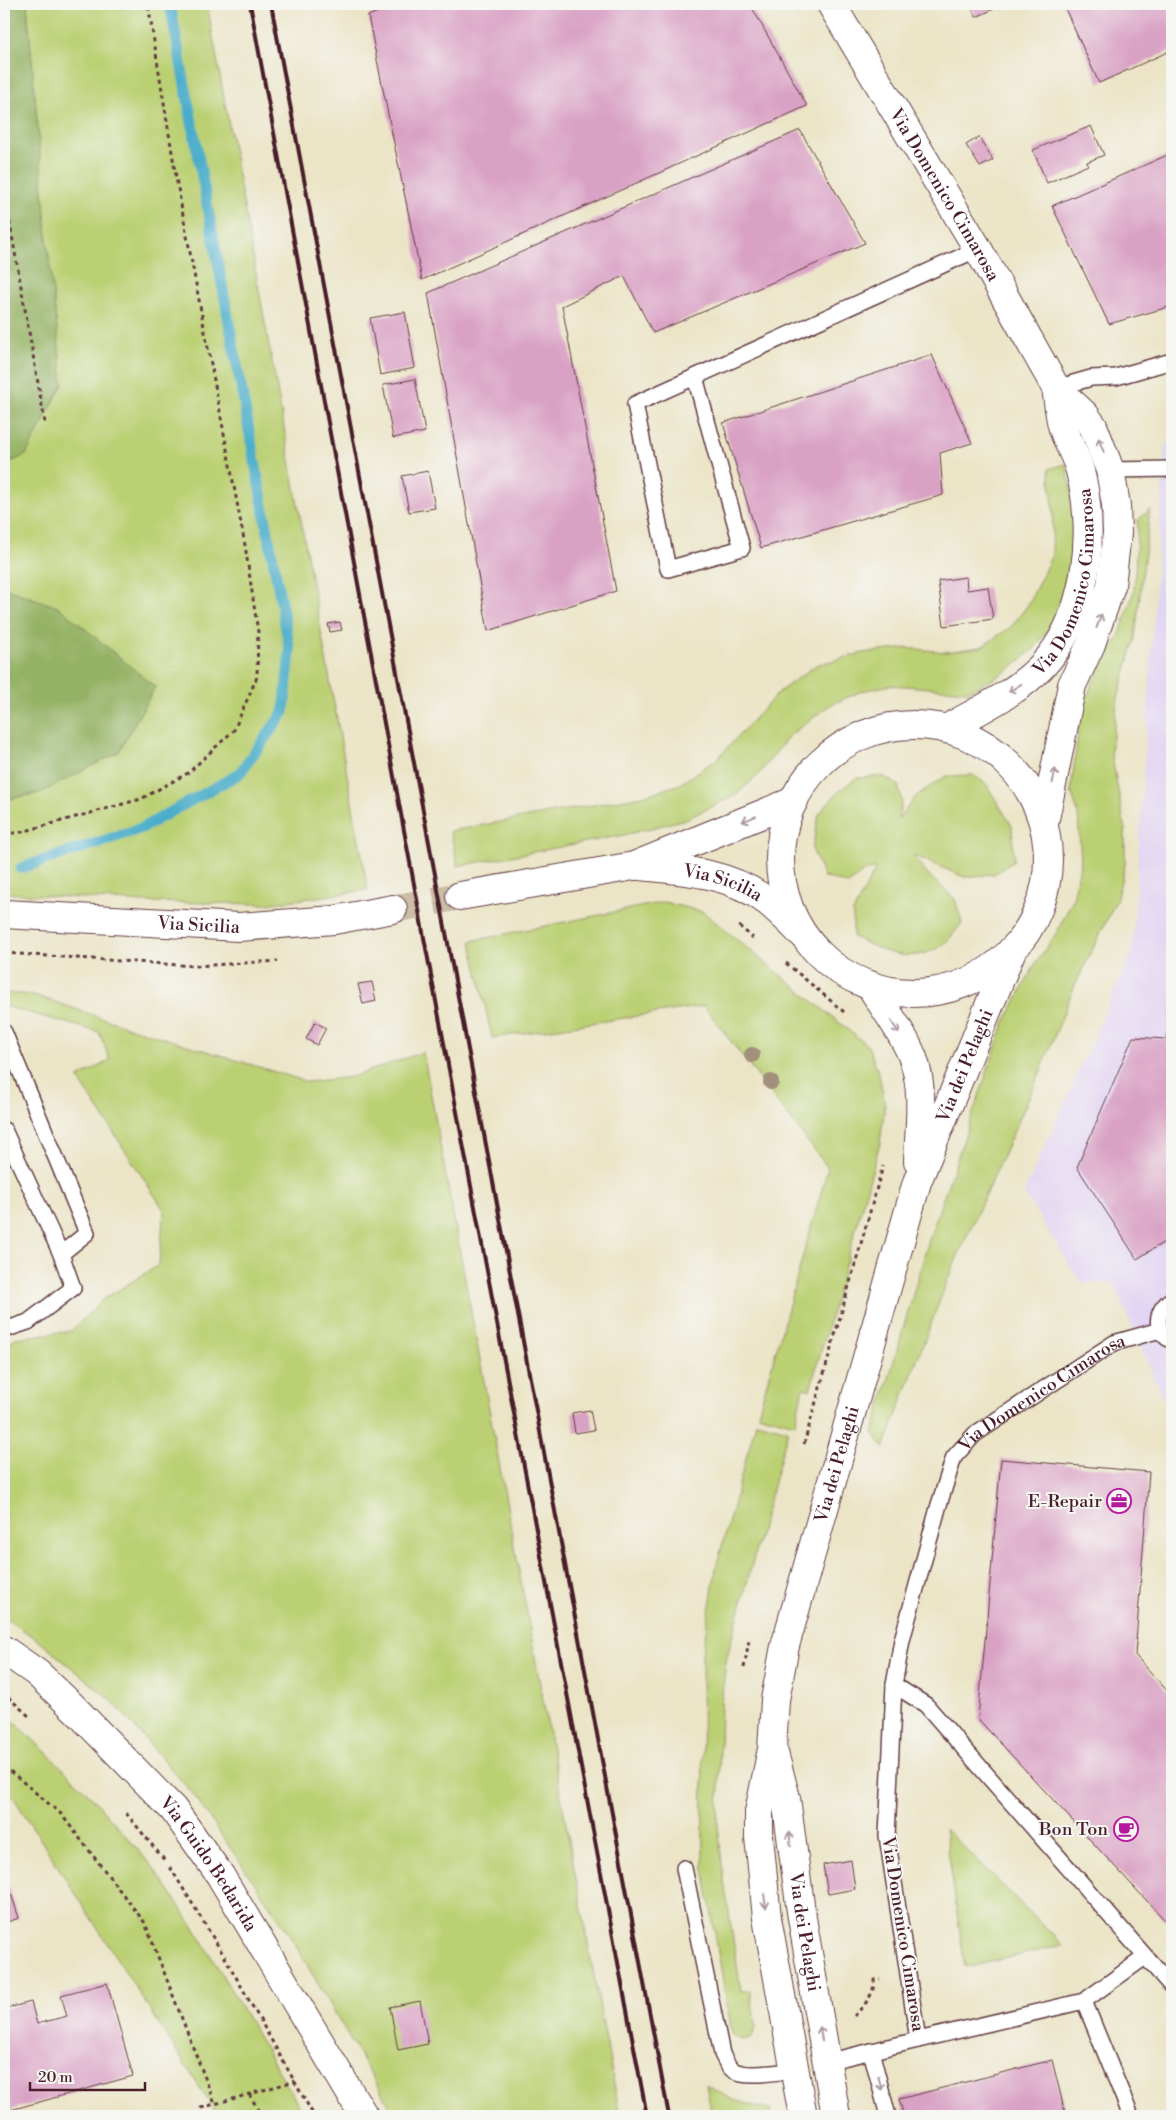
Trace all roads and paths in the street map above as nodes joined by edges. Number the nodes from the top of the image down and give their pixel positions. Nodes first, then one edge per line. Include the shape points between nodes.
1 (148, 4) edge
2 (831, 4) edge
3 (4, 190) edge
4 (978, 249) junction
5 (1172, 361) edge
6 (695, 377) junction
7 (1056, 388) junction
8 (45, 423) dead end
9 (1172, 469) edge
10 (1110, 470) junction
11 (946, 729) junction
12 (794, 800) junction
13 (1044, 824) junction
14 (4, 833) edge
15 (634, 866) junction
16 (460, 896) tunnel mouth
17 (393, 909) tunnel mouth
18 (4, 914) edge
19 (733, 922) dead end
20 (799, 931) junction
21 (756, 939) dead end
22 (1012, 950) junction
23 (786, 963) dead end
24 (870, 985) junction
25 (849, 1017) dead end
26 (4, 1032) edge
27 (4, 1130) edge
28 (884, 1162) dead end
29 (917, 1182) junction
30 (61, 1254) junction
31 (1172, 1300) edge
32 (4, 1330) edge
33 (1160, 1330) junction
34 (1172, 1341) edge
35 (802, 1452) dead end
36 (751, 1631) dead end
37 (4, 1650) edge
38 (742, 1677) dead end
39 (894, 1685) junction
40 (4, 1694) edge
41 (33, 1719) dead end
42 (772, 1749) junction
43 (4, 1766) edge
44 (125, 1812) dead end
45 (684, 1868) dead end
46 (1145, 1957) junction
47 (1172, 1987) edge
48 (1084, 2001) junction
49 (918, 2040) junction
50 (872, 2051) junction
51 (826, 2062) junction
52 (795, 2070) junction
53 (295, 2081) junction
54 (249, 2094) junction
55 (215, 2104) junction
56 (202, 2116) edge
57 (262, 2116) edge
58 (314, 2116) edge
59 (364, 2116) edge
60 (803, 2116) edge
61 (836, 2116) edge
62 (888, 2116) edge
63 (1131, 2116) edge

1 - 14 path via 176,183 245,544 258,632 257,677 234,730 188,773 141,799 18,833
2 - 4 street, Via Domenico Cimarosa
3 - 8 path
4 - 6 lane
4 - 7 street, Via Domenico Cimarosa
5 - 7 lane via 1116,377 1091,378
6 - 6 lane via 635,404 668,569 742,548
10 -> 7 street, Via Domenico Cimarosa via 1093,426
7 -> 11 street, Via Domenico Cimarosa via 1062,426 1080,470 1088,519 1085,572 1078,601 1065,633 1041,668
9 - 10 lane, Via Domenico Cimarosa
13 -> 10 street, Via Domenico Cimarosa via 1072,685 1091,644 1111,586 1117,533
11 - 12 street via 901,726 857,738 839,748 807,776
11 - 13 street via 998,752 1017,773 1038,805
12 -> 15 street, Via Sicilia
12 - 20 street via 781,842 780,864 788,909
13 - 22 street via 1049,845 1044,893 1037,913
15 - 16 street, Via Sicilia
15 - 20 street, Via Sicilia via 707,874 740,885 768,902
17 - 18 street, Via Sicilia via 334,920 239,927
19 - 21 path
20 - 24 street via 841,971
22 - 24 street via 982,974 946,989 908,992
22 - 29 street, Via dei Pelaghi
23 - 25 path
24 -> 29 street, Via dei Pelaghi via 914,1059 920,1108
26 - 30 lane via 87,1233
27 - 30 lane
28 - 35 path
29 - 42 street, Via dei Pelaghi via 784,1646 775,1700
30 - 32 lane via 73,1288 28,1322
31 - 33 lane via 1163,1305 1158,1318
33 - 34 lane
33 - 39 lane, Via Domenico Cimarosa via 1114,1343 975,1434 954,1457 902,1640
36 - 38 path
37 - 59 street, Via Guido Bedarida via 37,1673 173,1809 220,1875
39 - 46 lane via 926,1705
39 - 49 lane, Via Domenico Cimarosa via 887,1836
40 - 41 path
51 -> 42 street, Via dei Pelaghi via 786,1798
42 -> 52 street, Via dei Pelaghi via 759,1812 762,1876
43 - 55 path via 61,1814 145,1924
44 - 53 path via 168,1865 193,1904
45 - 52 lane via 726,2064 738,2072
46 - 47 lane
46 - 48 lane
48 - 49 lane, Via Domenico Cimarosa
48 - 63 lane
49 - 50 lane
50 - 51 lane
50 -> 62 lane
51 - 52 street
51 - 61 street, Via dei Pelaghi
52 - 60 street, Via dei Pelaghi
53 - 54 path
53 - 58 path
54 - 55 path
54 - 57 path
55 - 56 path via 201,2108

